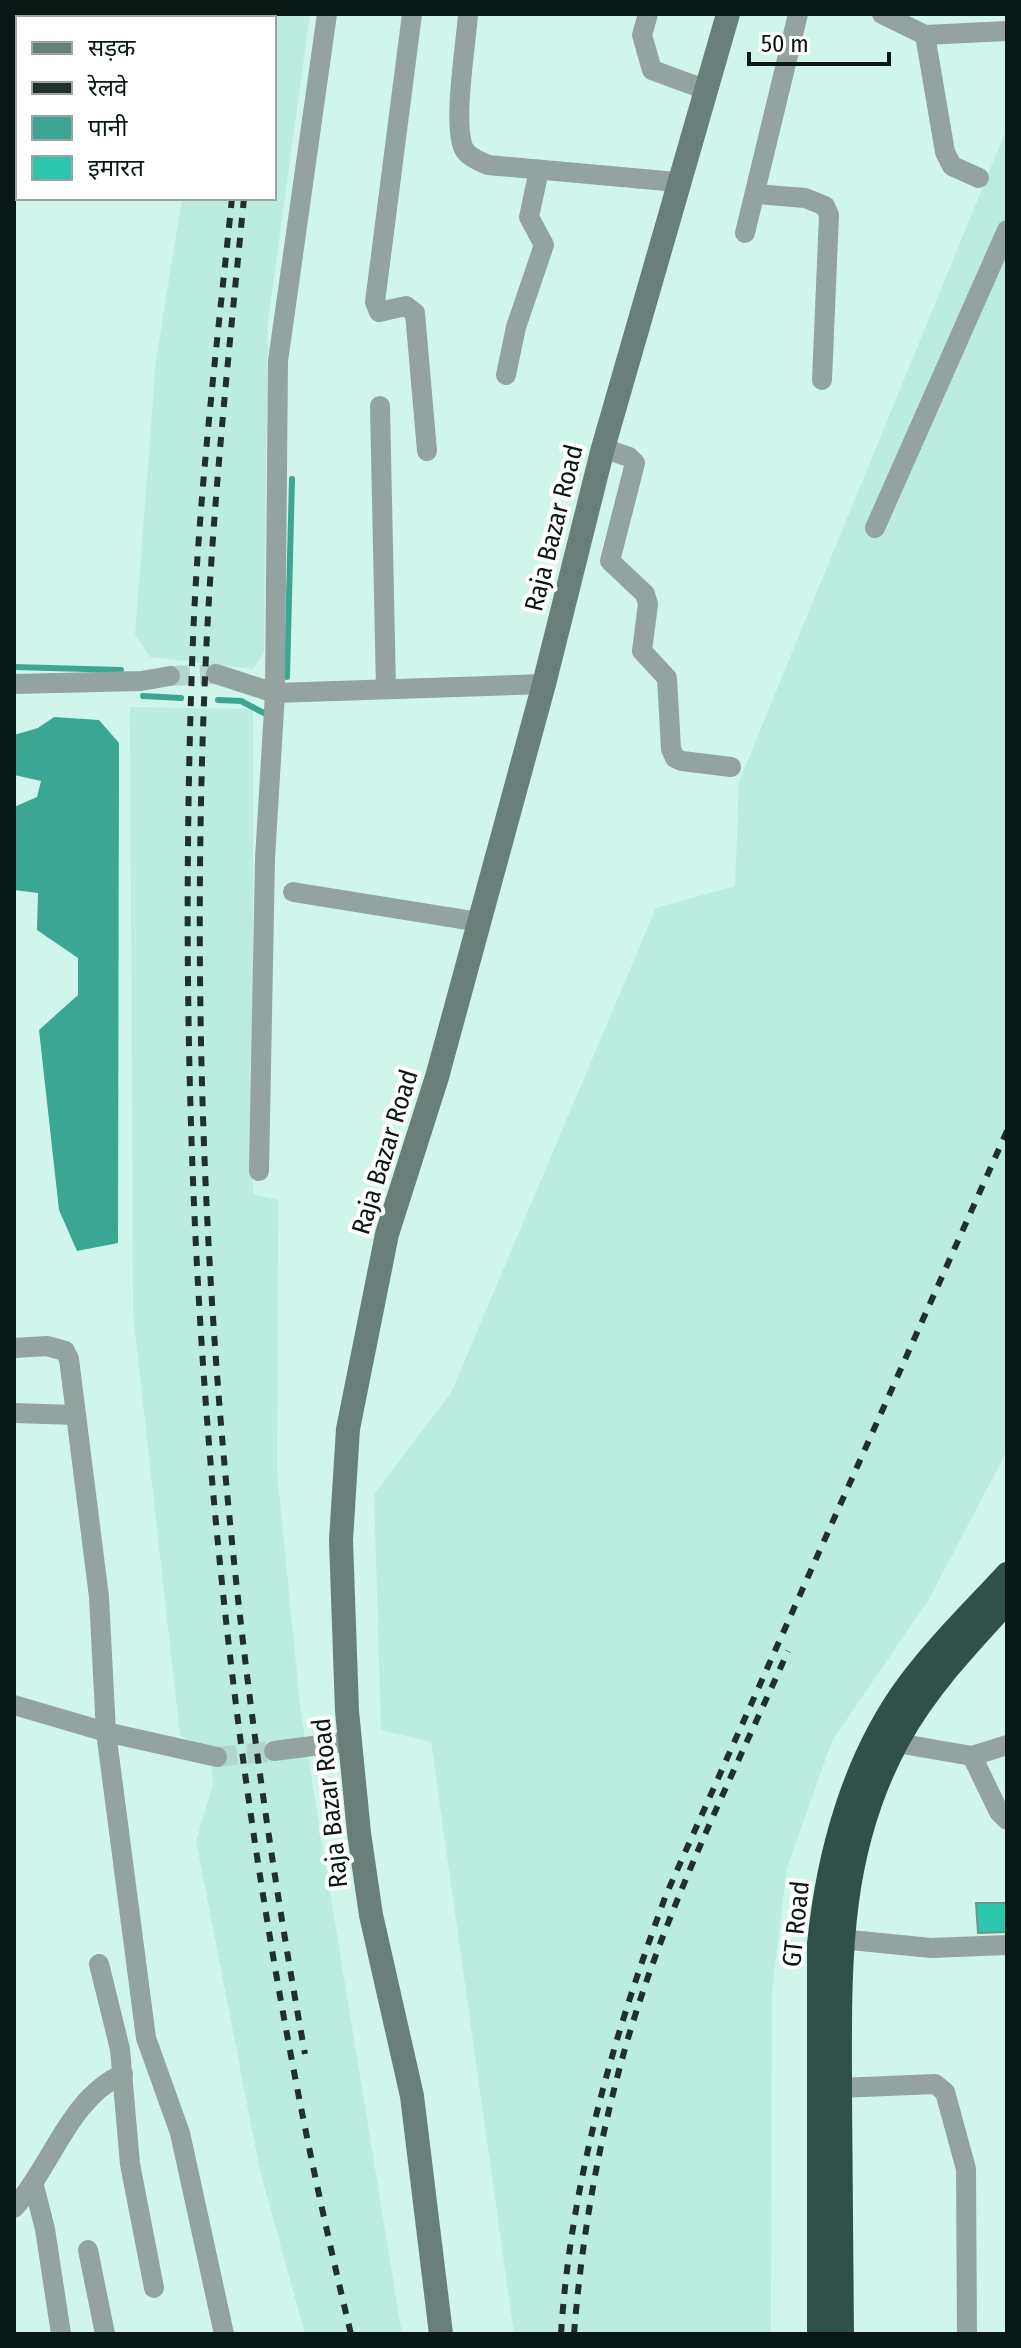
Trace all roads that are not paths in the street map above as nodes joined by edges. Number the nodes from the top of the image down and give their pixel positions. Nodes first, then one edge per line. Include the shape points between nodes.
1 (327, 14) edge
2 (412, 14) edge
3 (468, 14) edge
4 (648, 14) edge
5 (728, 14) edge
6 (798, 14) edge
7 (882, 14) edge
8 (1007, 31) edge
9 (925, 35) junction
10 (704, 89) junction
11 (539, 170) junction
12 (979, 178) dead end
13 (677, 182) junction
14 (757, 194) junction
15 (1007, 230) edge
16 (745, 233) dead end
17 (506, 375) dead end
18 (822, 380) dead end
19 (380, 406) dead end
20 (603, 448) junction
21 (427, 451) dead end
22 (875, 528) dead end
23 (216, 674) tunnel mouth
24 (170, 676) tunnel mouth
25 (14, 684) edge
26 (544, 684) junction
27 (386, 689) junction
28 (275, 693) junction
29 (731, 767) dead end
30 (293, 892) dead end
31 (479, 922) junction
32 (259, 1171) dead end
33 (14, 1348) edge
34 (14, 1413) edge
35 (76, 1415) junction
36 (1007, 1574) edge
37 (1007, 1602) edge
38 (14, 1705) edge
39 (106, 1732) junction
40 (888, 1738) junction
41 (351, 1741) junction
42 (1007, 1745) edge
43 (274, 1751) tunnel mouth
44 (972, 1756) junction
45 (217, 1757) tunnel mouth
46 (1007, 1820) edge
47 (840, 1939) junction
48 (1007, 1945) edge
49 (99, 1964) dead end
50 (829, 2035) junction
51 (146, 2038) junction
52 (118, 2042) junction
53 (123, 2074) junction
54 (840, 2088) junction
55 (34, 2186) junction
56 (14, 2208) edge
57 (88, 2250) dead end
58 (154, 2288) dead end
59 (61, 2334) edge
60 (105, 2334) edge
61 (224, 2334) edge
62 (441, 2334) edge
63 (819, 2334) edge
64 (842, 2334) edge
65 (967, 2334) edge

1 - 28 street via 278,361
2 - 21 street via 375,302 379,312 406,306 415,313
3 - 11 street via 463,149 488,165
4 - 10 street via 642,35 652,70
5 - 10 street, Raja Bazar Road
6 - 14 street
7 - 9 street
8 - 9 street
9 - 12 street via 945,152 952,166
10 - 13 street, Raja Bazar Road
11 - 13 street
11 - 17 street via 529,217 544,245
13 - 20 street, Raja Bazar Road
14 - 16 street
14 - 18 street via 805,198 825,206 829,215
15 - 22 street
19 - 27 street
20 - 26 street, Raja Bazar Road
20 - 29 street via 635,463 610,561 645,594 642,651 667,678 671,749 682,761
23 - 28 street
24 - 25 street
26 - 27 street
26 - 31 street, Raja Bazar Road
27 - 28 street
28 - 32 street via 265,859
30 - 31 street
31 - 41 street, Raja Bazar Road via 387,1234 348,1429 341,1540
33 - 35 street via 65,1351
34 - 35 street
35 - 39 street via 99,1597
36 - 40 highway, GT Road via 908,1685
37 - 40 highway, GT Road
38 - 39 street
39 - 45 street
39 - 51 street
40 - 44 street
40 - 47 highway, GT Road via 857,1840
40 - 50 highway, GT Road via 858,1778 824,1892 819,1944
41 - 43 street
41 - 62 street, Raja Bazar Road via 371,1915 412,2096
42 - 44 street
44 - 46 street
47 - 48 street via 931,1948
47 - 50 highway, GT Road
49 - 52 street
50 - 54 highway, GT Road
50 - 63 highway, GT Road
51 - 52 street
51 - 61 street via 180,2133
52 - 53 street
53 - 55 street via 81,2108
53 - 58 street via 130,2164
54 - 64 highway, GT Road
54 - 65 street via 935,2084 945,2092 966,2169
55 - 56 street
55 - 59 street
57 - 60 street

